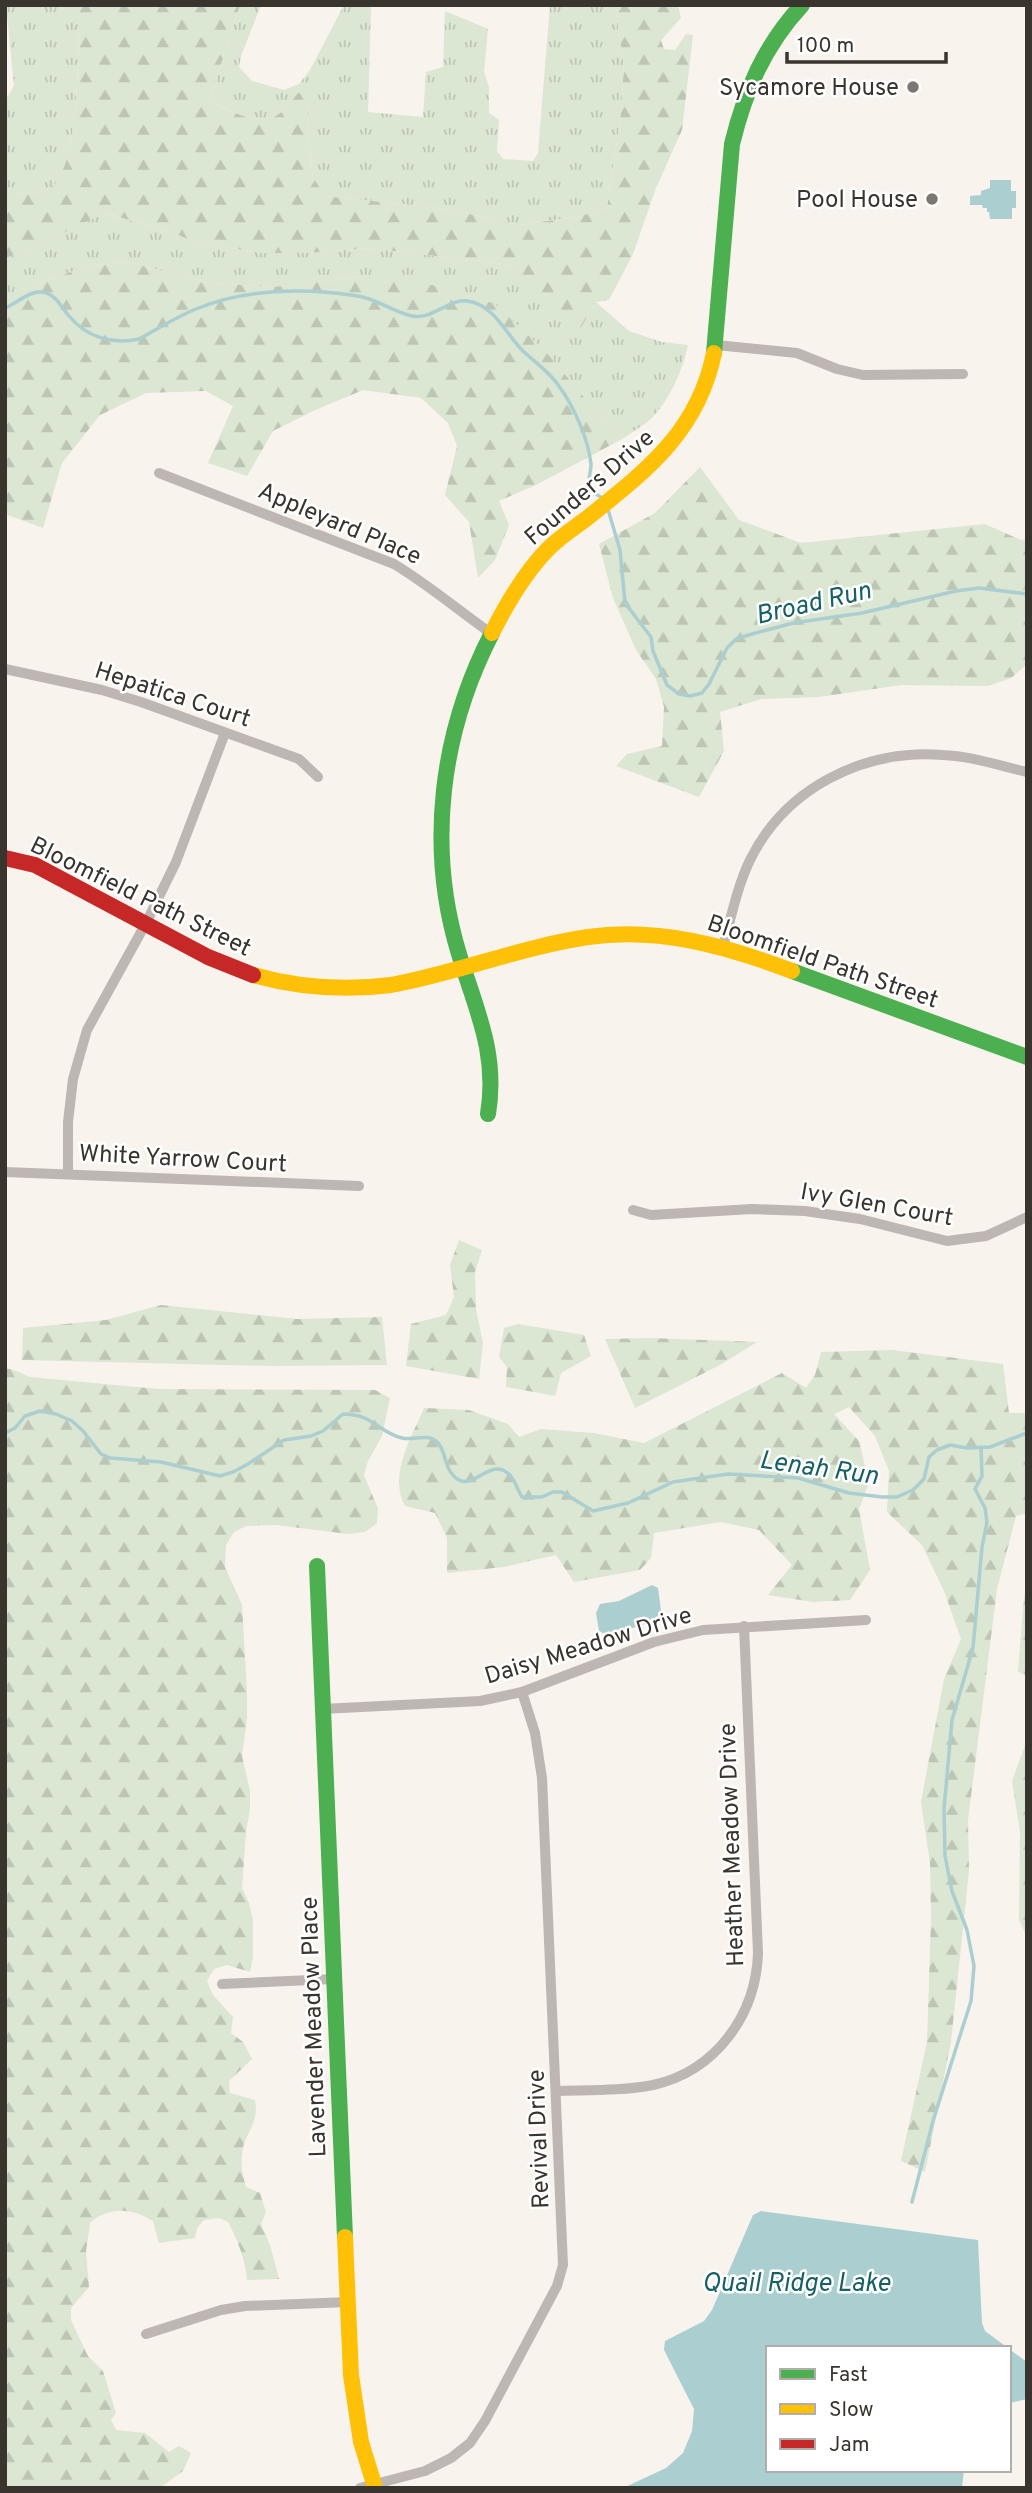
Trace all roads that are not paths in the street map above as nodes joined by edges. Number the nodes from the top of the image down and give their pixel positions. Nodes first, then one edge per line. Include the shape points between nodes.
1 (802, 5) edge
2 (716, 345) junction
3 (963, 374) dead end
4 (159, 473) dead end
5 (492, 634) junction
6 (5, 669) edge
7 (225, 733) junction
8 (1027, 772) edge
9 (318, 777) dead end
10 (5, 858) edge
11 (146, 923) junction
12 (723, 947) junction
13 (464, 968) junction
14 (1027, 1057) edge
15 (488, 1114) dead end
16 (5, 1172) edge
17 (68, 1174) junction
18 (359, 1186) dead end
19 (633, 1210) dead end
20 (1027, 1217) edge
21 (317, 1566) dead end
22 (866, 1620) dead end
23 (744, 1626) junction
24 (522, 1692) junction
25 (322, 1709) junction
26 (334, 1979) junction
27 (222, 1984) dead end
28 (557, 2091) junction
29 (348, 2302) junction
30 (146, 2334) dead end
31 (367, 2486) edge

1 - 2 street, Founders Drive via 760,58 739,112 732,144
2 - 3 street via 797,353 863,374
2 - 5 street, Founders Drive via 702,395 679,436 657,462 544,553 518,586
4 - 5 street, Appleyard Place via 394,564
5 - 13 street, Founders Drive via 458,713 441,808 443,870
6 - 7 street, Hepatica Court via 102,690
7 - 9 street, Hepatica Court via 299,759
7 - 11 street via 176,862
8 - 12 street via 921,754 864,762 826,780 784,814 751,858
10 - 11 street, Bloomfield Path Street via 35,865
11 - 13 street, Bloomfield Path Street via 226,965 297,985 352,990 384,987
11 - 17 street via 87,1030 73,1079
12 - 13 street, Bloomfield Path Street via 653,935 602,935 530,948
12 - 14 street, Bloomfield Path Street
13 - 15 street, Founders Drive via 492,1069
16 - 17 street, White Yarrow Court
17 - 18 street, White Yarrow Court
19 - 20 street, Ivy Glen Court via 650,1215 805,1211 947,1241 986,1236
21 - 25 street, Lavender Meadow Place
22 - 23 street, Daisy Meadow Drive
23 - 24 street, Daisy Meadow Drive via 654,1642
23 - 28 street, Heather Meadow Drive via 758,1953 747,2006 719,2048 676,2077 639,2087
24 - 25 street, Daisy Meadow Drive via 466,1702
24 - 28 street, Revival Drive via 536,1733 541,1767
25 - 26 street, Lavender Meadow Place
26 - 27 street
26 - 29 street, Lavender Meadow Place
28 - 31 street, Revival Drive via 564,2255 557,2286 470,2443 439,2465
29 - 30 street via 245,2306
29 - 31 street, Lavender Meadow Place via 354,2404

